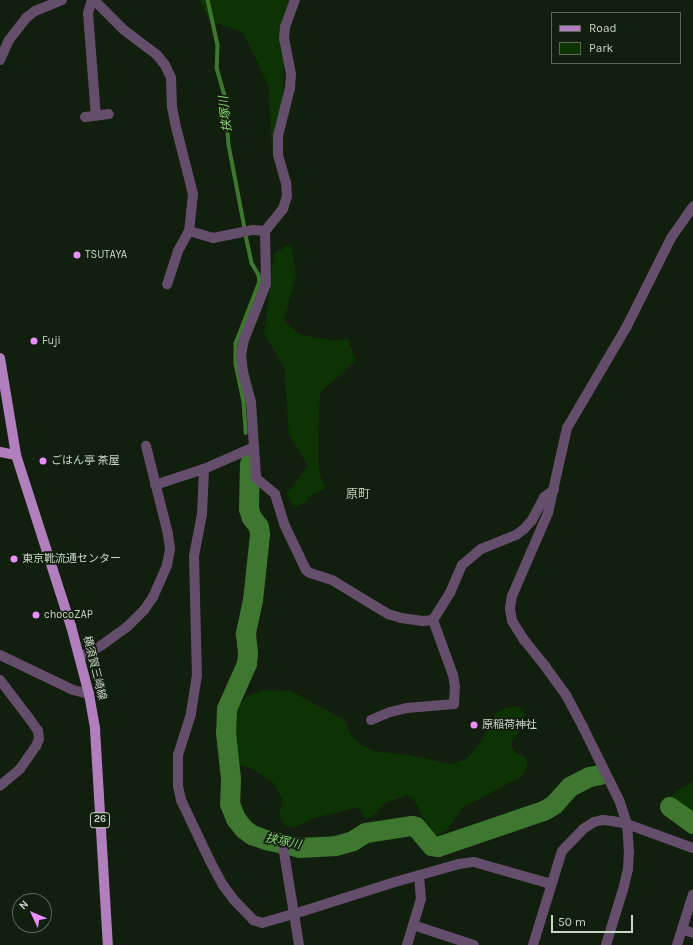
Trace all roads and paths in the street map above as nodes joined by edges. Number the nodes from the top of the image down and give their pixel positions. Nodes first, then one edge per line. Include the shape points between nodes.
1 (62, 0) edge
2 (93, 0) edge
3 (294, 0) edge
4 (0, 60) edge
5 (109, 114) dead end
6 (85, 116) dead end
7 (96, 116) junction
8 (693, 206) edge
9 (189, 230) junction
10 (264, 231) junction
11 (167, 284) dead end
12 (0, 358) edge
13 (146, 446) dead end
14 (254, 447) junction
15 (0, 452) edge
16 (16, 455) junction
17 (204, 469) junction
18 (154, 485) junction
19 (554, 490) junction
20 (433, 620) junction
21 (0, 655) edge
22 (80, 656) junction
23 (0, 680) edge
24 (89, 694) junction
25 (371, 720) dead end
26 (0, 786) edge
27 (627, 824) junction
28 (283, 844) dead end
29 (693, 848) edge
30 (419, 875) junction
31 (551, 884) junction
32 (693, 894) edge
33 (294, 914) junction
34 (413, 925) junction
35 (682, 929) junction
36 (693, 932) edge
37 (108, 945) edge
38 (299, 945) edge
39 (407, 945) edge
40 (474, 945) edge
41 (533, 945) edge
42 (606, 945) edge
43 (677, 945) edge

1 - 4 street via 35,11 26,18 9,40
2 - 7 street via 88,13
2 - 9 street via 124,30 157,55 171,78 175,123 193,194
3 - 10 street via 285,27 284,39 291,74 278,142 278,155 287,196 284,209
5 - 7 street
6 - 7 street
8 - 19 street via 672,238 627,326 567,428
9 - 10 street via 213,238 253,230
9 - 11 street via 178,251
10 - 14 street via 266,284 244,340 241,355 251,402
12 - 16 main road, 横須賀三崎線 / 26
13 - 18 street
14 - 17 street
14 - 20 street via 256,478 275,494 284,524 306,570 332,580 388,614 423,621
15 - 16 main road
16 - 22 main road, 横須賀三崎線 / 26
17 - 18 street
17 - 33 street via 202,514 194,556 197,675 191,714 178,755 178,786 181,800 210,861 233,899 253,920 262,923
18 - 22 street via 168,534 170,549 167,565 153,597 144,610 128,626 102,645
19 - 20 street via 544,497 532,520 524,529 516,535 481,549 462,565 450,593
19 - 27 street via 548,513 512,596 512,621 566,695 609,777
20 - 25 street via 453,675 454,704 401,709
21 - 24 street via 73,690
22 - 24 main road, 横須賀三崎線 / 26
23 - 26 street via 38,731 39,739 20,769
24 - 37 main road, 横須賀三崎線 / 26 via 95,729
27 - 29 street
27 - 31 street via 603,820 583,829 562,851
27 - 42 street via 628,869
28 - 33 street
30 - 31 street via 474,862
30 - 33 street
30 - 34 street via 421,899
31 - 41 street
32 - 35 street
33 - 38 street
34 - 39 street
34 - 40 street
35 - 36 street
35 - 43 street

